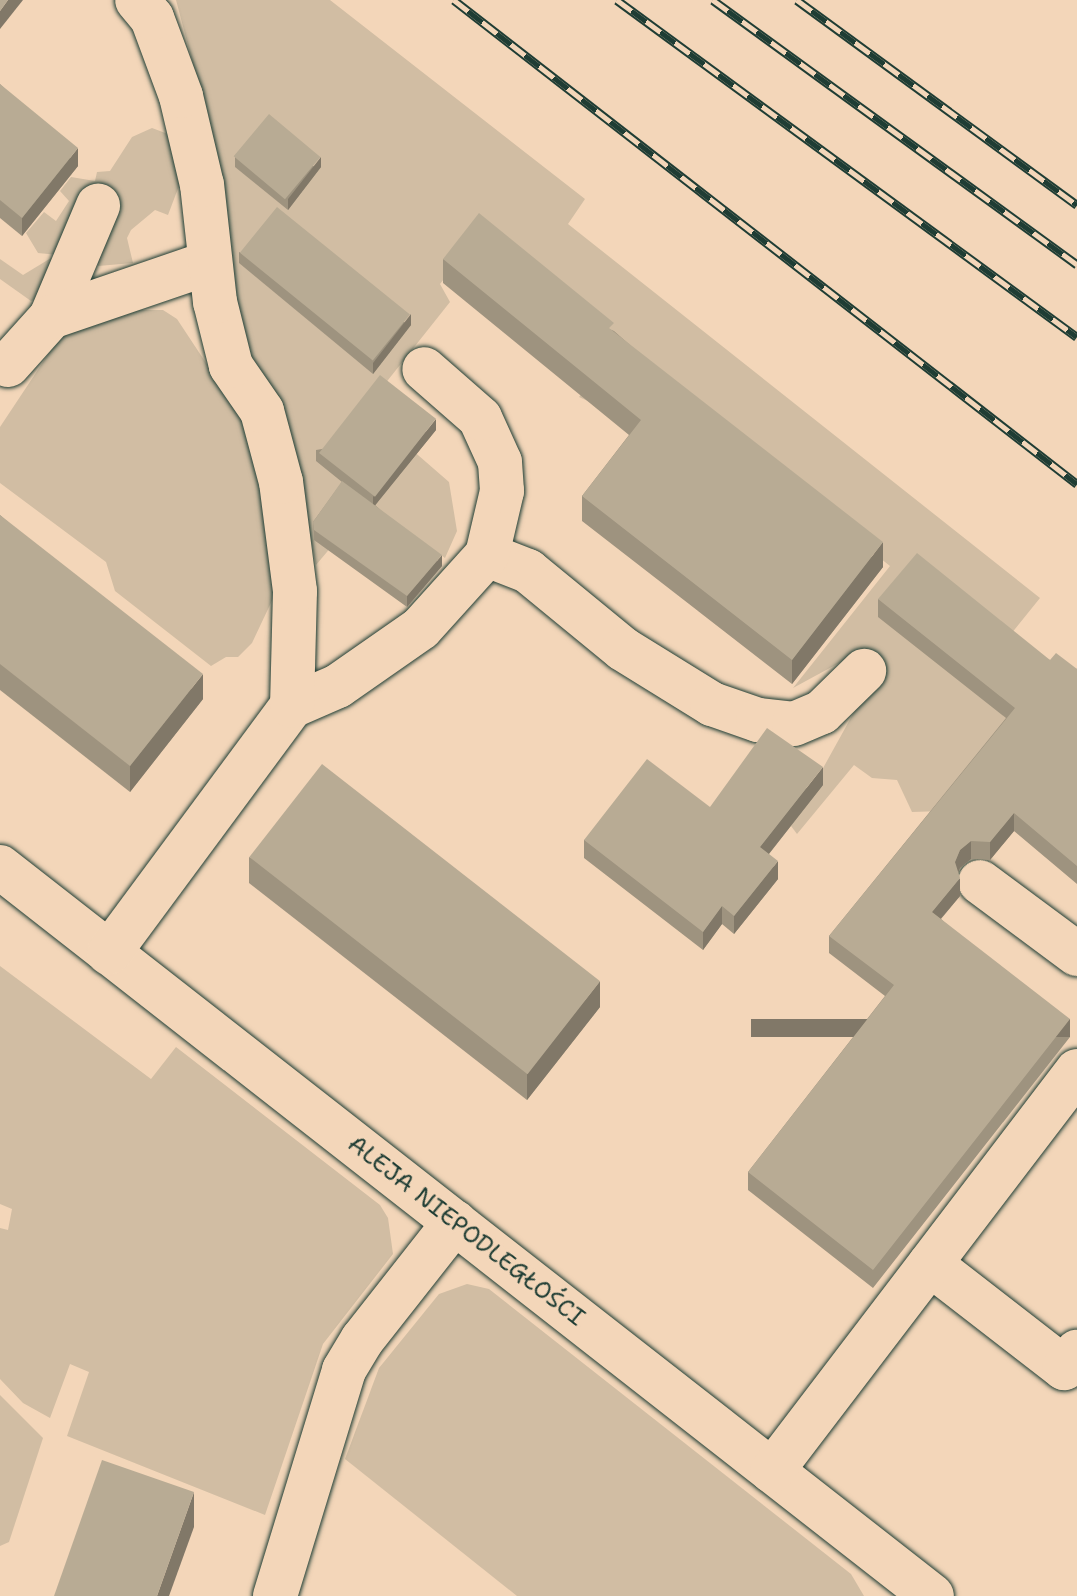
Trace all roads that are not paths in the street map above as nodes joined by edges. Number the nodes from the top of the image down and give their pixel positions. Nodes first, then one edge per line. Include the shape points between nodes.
1 (137, 0) edge
2 (98, 206) dead end
3 (209, 263) junction
4 (51, 317) junction
5 (8, 365) dead end
6 (424, 369) dead end
7 (487, 555) junction
8 (864, 671) dead end
9 (292, 706) junction
10 (3, 874) edge
11 (980, 882) dead end
12 (109, 953) junction
13 (1077, 954) edge
14 (1077, 1071) edge
15 (455, 1222) junction
16 (930, 1264) junction
17 (1077, 1352) edge
18 (772, 1471) junction
19 (275, 1596) edge
20 (932, 1596) edge

1 - 3 street via 152,18 181,96 202,185
2 - 4 street
3 - 4 street
3 - 9 street via 231,366 262,411 281,482 295,591
4 - 5 street
6 - 7 street via 480,418 500,462 502,491
7 - 8 street via 528,571 623,649 712,704 758,720 794,724 822,712
7 - 9 street via 421,628 338,686
9 - 12 street
10 - 12 street, ALEJA NIEPODLEGŁOŚCI
11 - 13 street
12 - 15 street, ALEJA NIEPODLEGŁOŚCI
14 - 16 street
15 - 18 street, ALEJA NIEPODLEGŁOŚCI
15 - 19 street via 344,1370
16 - 17 street via 1064,1368
16 - 18 street
18 - 20 street, ALEJA NIEPODLEGŁOŚCI

